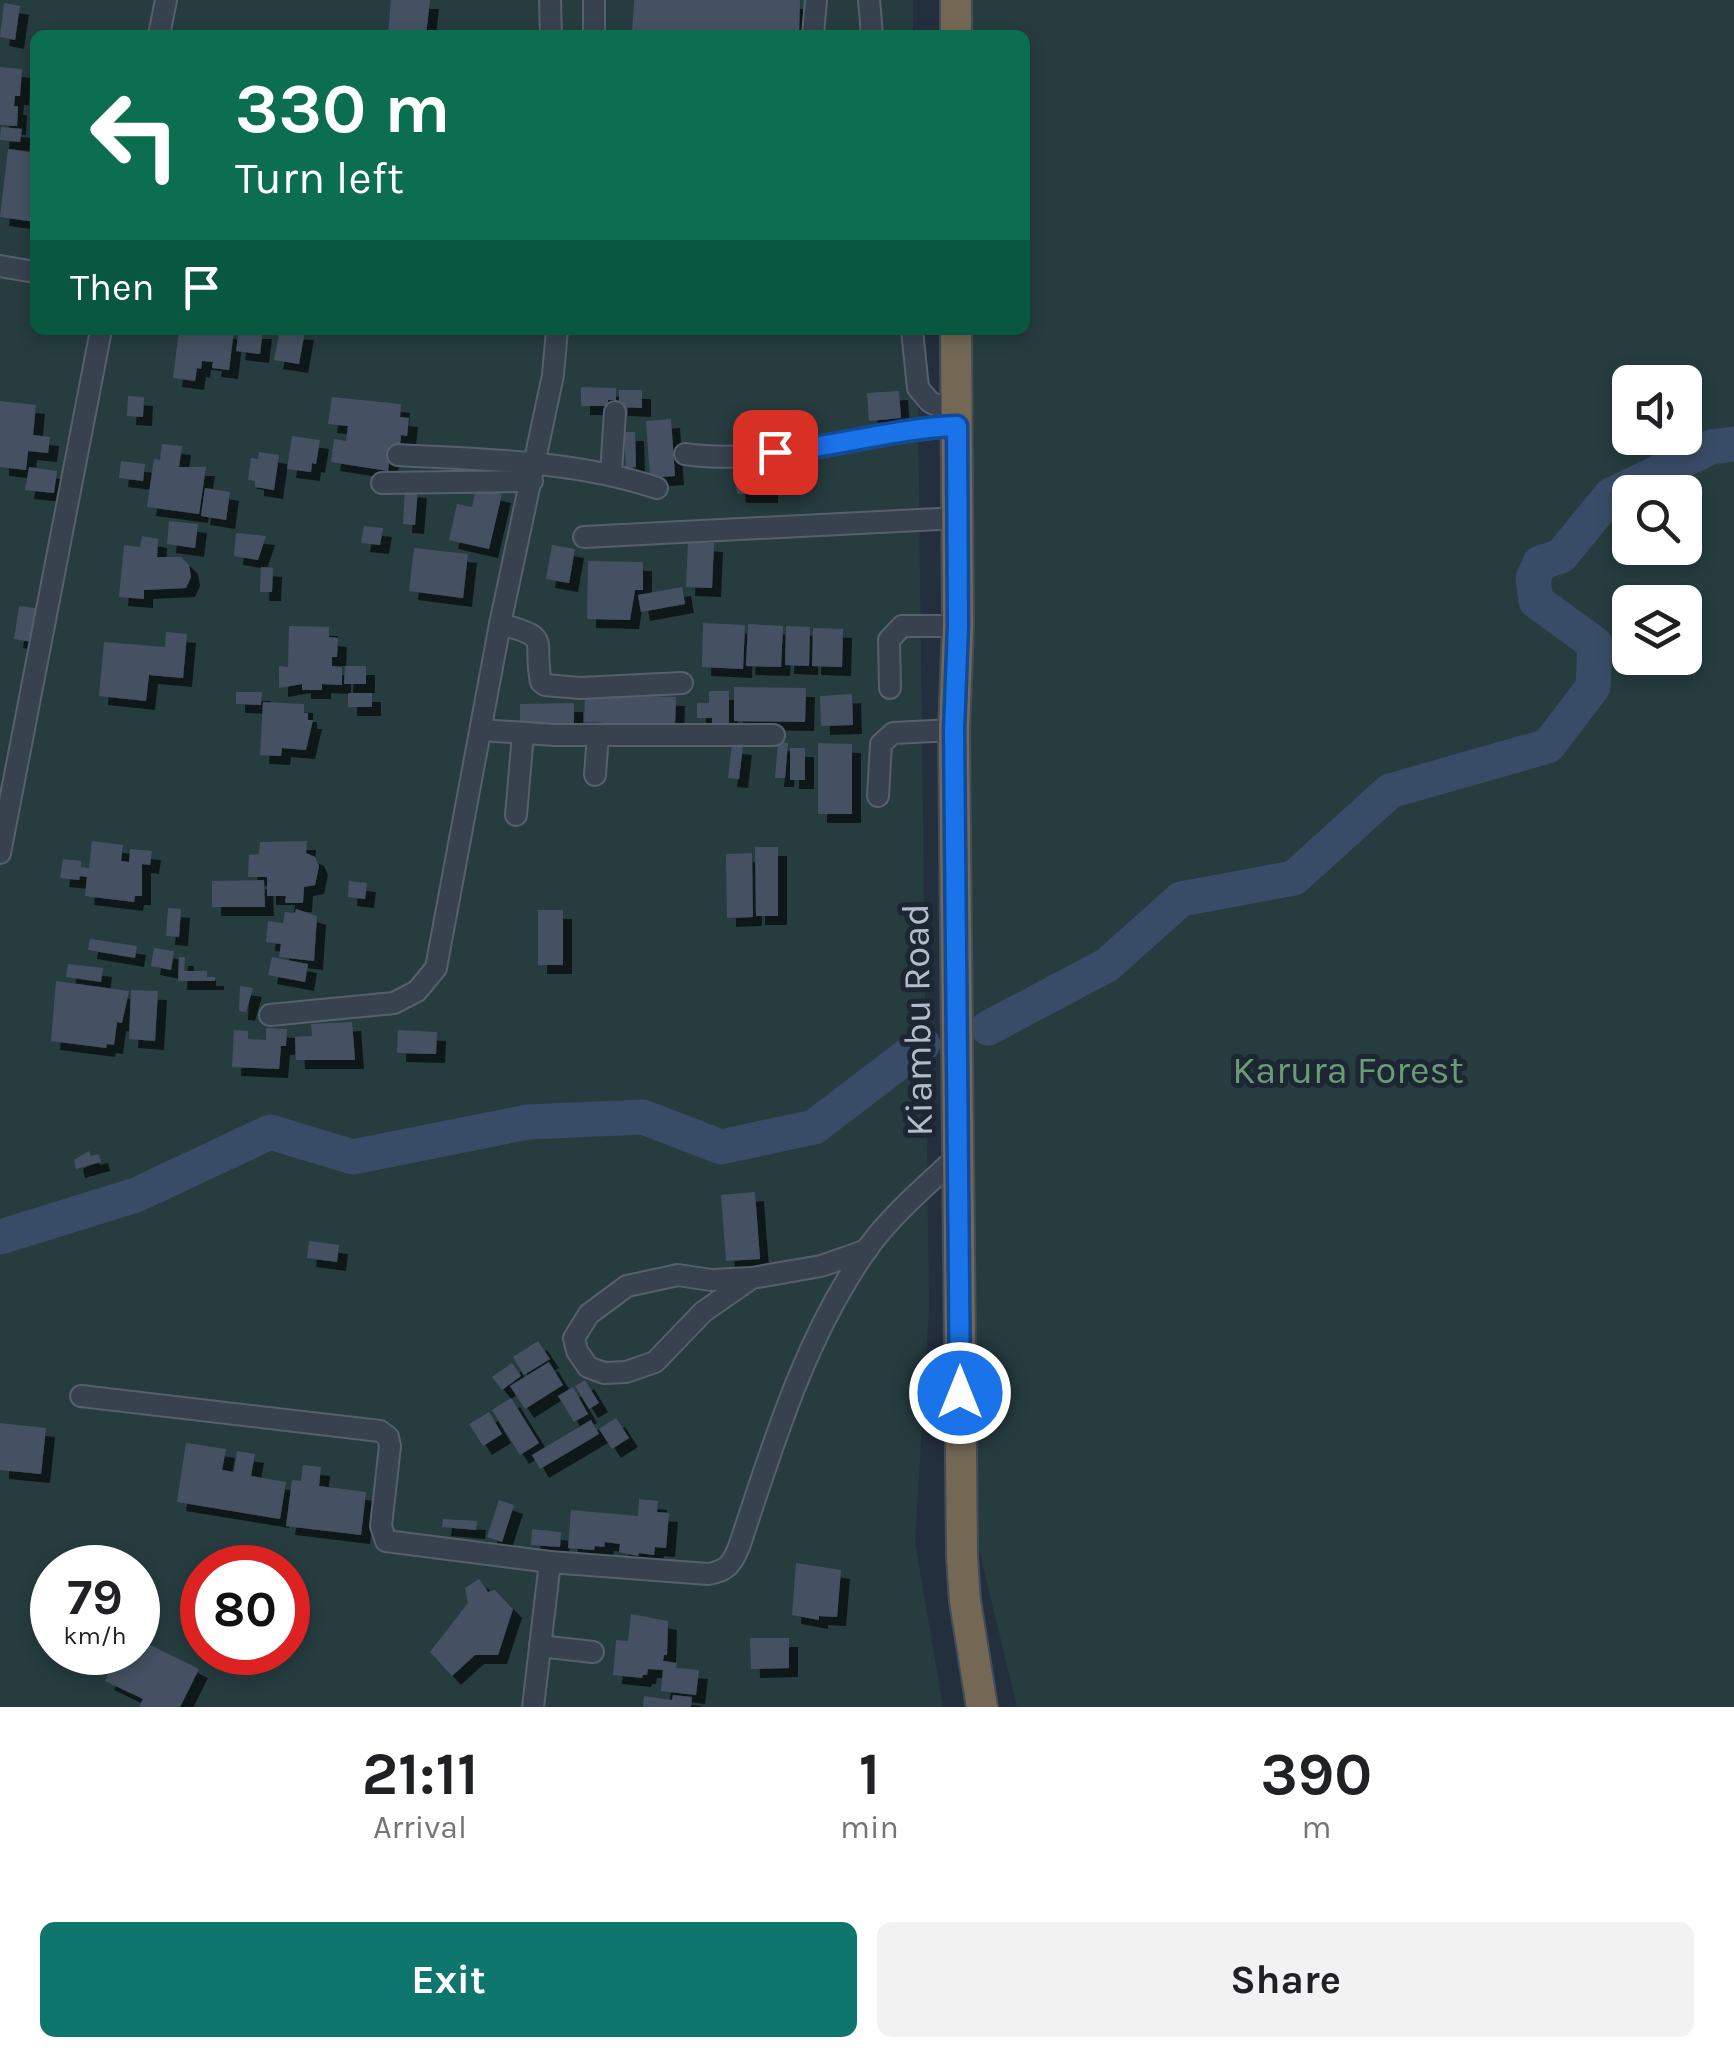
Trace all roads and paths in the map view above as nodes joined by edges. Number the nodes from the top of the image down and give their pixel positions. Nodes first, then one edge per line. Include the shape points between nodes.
1 (166, 0) edge
2 (550, 0) edge
3 (594, 0) edge
4 (816, 0) edge
5 (869, 0) edge
6 (956, 0) edge
7 (160, 30) edge
8 (551, 30) edge
9 (594, 30) edge
10 (813, 30) edge
11 (872, 30) edge
12 (956, 30) edge
13 (0, 266) edge
14 (30, 271) edge
15 (100, 335) edge
16 (557, 335) edge
17 (913, 335) edge
18 (956, 335) edge
19 (614, 412) dead end
20 (957, 420) junction
21 (686, 454) dead end
22 (398, 455) dead end
23 (534, 472) junction
24 (611, 474) junction
25 (382, 483) dead end
26 (657, 488) dead end
27 (958, 518) junction
28 (584, 537) dead end
29 (500, 624) junction
30 (958, 626) junction
31 (682, 683) dead end
32 (890, 688) dead end
33 (481, 730) junction
34 (954, 730) junction
35 (524, 734) junction
36 (774, 735) dead end
37 (598, 736) junction
38 (595, 774) dead end
39 (878, 796) dead end
40 (516, 816) dead end
41 (0, 853) edge
42 (270, 1016) dead end
43 (958, 1155) junction
44 (867, 1250) junction
45 (752, 1278) junction
46 (81, 1396) dead end
47 (550, 1562) junction
48 (540, 1646) junction
49 (593, 1652) dead end
50 (534, 1707) edge
51 (982, 1707) edge

1 - 7 street
2 - 8 street
3 - 9 street
4 - 10 street
5 - 11 street
6 - 12 highway
13 - 14 street
15 - 41 street
16 - 23 street
17 - 20 street via 922,397
18 - 20 highway, Kiambu Road
19 - 24 street
20 - 21 street via 803,450
20 - 27 highway, Kiambu Road
22 - 23 street
23 - 24 street
23 - 25 street
23 - 29 street
24 - 26 street
27 - 28 street
27 - 30 highway, Kiambu Road
29 - 31 street via 538,639 545,684
29 - 33 street
30 - 32 street via 902,626 888,640
30 - 34 highway, Kiambu Road
33 - 35 street
33 - 42 street via 436,968 417,991 394,1003
34 - 39 street via 893,733 881,744
34 - 43 highway, Kiambu Road
35 - 37 street
35 - 40 street
36 - 37 street
37 - 38 street
43 - 44 street
43 - 51 highway, Kiambu Road via 962,1556
44 - 45 street
44 - 47 street via 790,1396 739,1547 724,1572
45 - 45 street via 703,1312 655,1362 604,1374 588,1367 577,1351 574,1338 589,1314 627,1286 678,1275
46 - 47 street via 380,1431 390,1446 380,1526 386,1542
47 - 48 street
48 - 49 street
48 - 50 street

